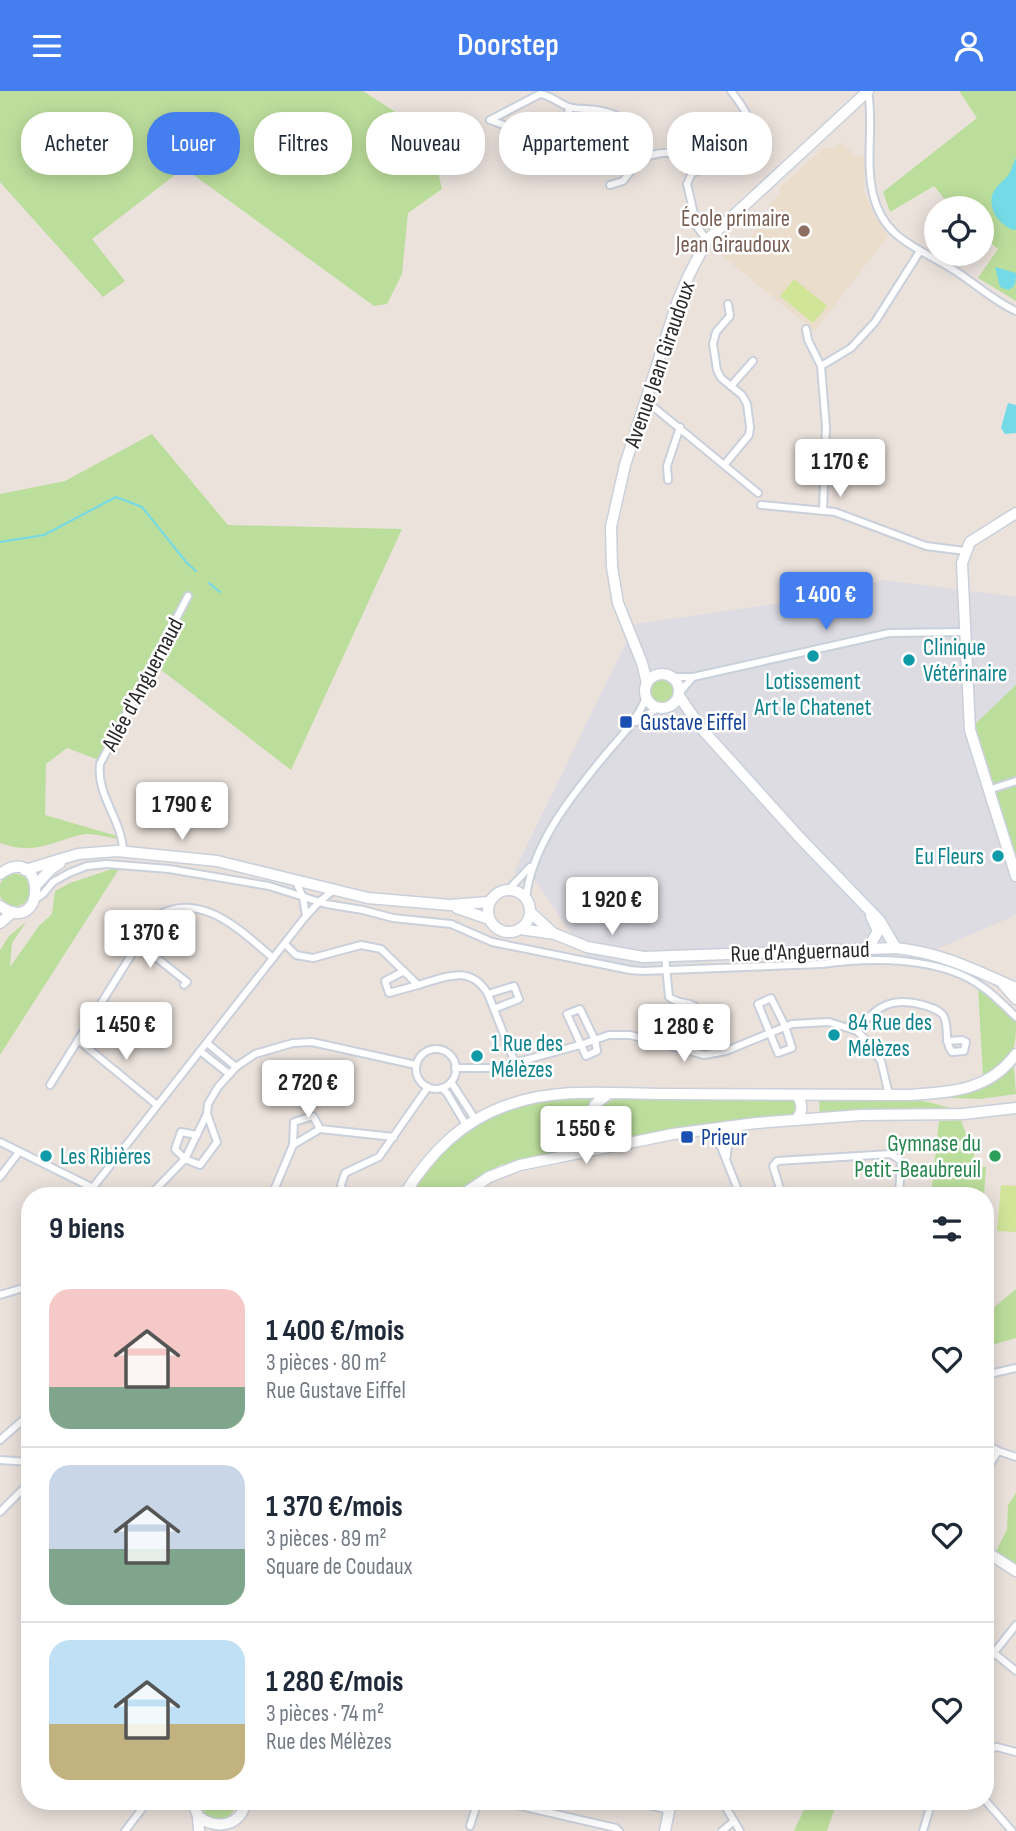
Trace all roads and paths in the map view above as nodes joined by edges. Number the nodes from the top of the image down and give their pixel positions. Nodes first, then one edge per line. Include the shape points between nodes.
1 (731, 91) edge
2 (868, 91) edge
3 (570, 108) junction
4 (604, 112) edge
5 (745, 112) edge
6 (628, 175) edge
7 (691, 175) edge
8 (610, 185) dead end
9 (707, 240) junction
10 (920, 251) junction
11 (728, 304) dead end
12 (1016, 311) edge
13 (806, 328) dead end
14 (753, 361) dead end
15 (821, 366) junction
16 (731, 386) junction
17 (645, 400) junction
18 (680, 427) junction
19 (725, 464) junction
20 (668, 479) dead end
21 (758, 493) dead end
22 (761, 505) dead end
23 (823, 511) junction
24 (1016, 513) edge
25 (965, 551) junction
26 (188, 596) dead end
27 (964, 632) junction
28 (642, 663) junction
29 (661, 674) junction
30 (673, 677) junction
31 (693, 677) junction
32 (647, 683) junction
33 (679, 694) junction
34 (646, 698) junction
35 (663, 708) junction
36 (694, 720) junction
37 (634, 723) junction
38 (1016, 781) edge
39 (988, 790) junction
40 (123, 852) junction
41 (69, 858) junction
42 (533, 863) junction
43 (25, 870) junction
44 (2, 871) edge
45 (1016, 876) edge
46 (295, 880) junction
47 (36, 885) junction
48 (509, 889) junction
49 (334, 890) junction
50 (303, 897) junction
51 (526, 898) junction
52 (34, 900) junction
53 (320, 901) junction
54 (489, 902) junction
55 (450, 905) junction
56 (0, 906) edge
57 (865, 907) junction
58 (13, 912) junction
59 (530, 912) junction
60 (306, 916) junction
61 (489, 919) junction
62 (0, 923) edge
63 (520, 929) junction
64 (555, 934) junction
65 (138, 943) junction
66 (285, 944) junction
67 (869, 947) junction
68 (896, 948) junction
69 (665, 957) junction
70 (273, 958) junction
71 (666, 970) junction
72 (404, 971) junction
73 (1000, 981) junction
74 (184, 985) dead end
75 (418, 985) junction
76 (1016, 988) edge
77 (488, 994) junction
78 (1016, 999) edge
79 (494, 1009) junction
80 (1016, 1017) edge
81 (785, 1027) junction
82 (857, 1031) junction
83 (769, 1033) junction
84 (78, 1040) junction
85 (595, 1040) junction
86 (947, 1041) dead end
87 (207, 1043) junction
88 (580, 1045) junction
89 (200, 1051) junction
90 (717, 1053) junction
91 (1016, 1054) edge
92 (515, 1063) junction
93 (416, 1065) junction
94 (236, 1067) junction
95 (455, 1068) junction
96 (229, 1074) junction
97 (451, 1082) junction
98 (50, 1085) dead end
99 (428, 1087) junction
100 (442, 1088) junction
101 (609, 1093) junction
102 (797, 1095) junction
103 (889, 1095) junction
104 (157, 1105) junction
105 (1016, 1108) edge
106 (207, 1114) junction
107 (475, 1119) junction
108 (796, 1120) junction
109 (466, 1125) junction
110 (742, 1125) junction
111 (320, 1129) junction
112 (705, 1130) junction
113 (197, 1135) junction
114 (394, 1137) junction
115 (0, 1142) edge
116 (293, 1145) junction
117 (612, 1145) junction
118 (19, 1151) junction
119 (185, 1159) junction
120 (727, 1162) junction
121 (0, 1177) edge
122 (91, 1187) edge
123 (94, 1187) edge
124 (158, 1187) edge
125 (275, 1187) edge
126 (342, 1187) edge
127 (409, 1187) edge
128 (473, 1187) edge
129 (737, 1187) edge
130 (779, 1187) edge
131 (899, 1187) edge
132 (21, 1289) edge
133 (0, 1295) edge
134 (1016, 1368) edge
135 (994, 1372) edge
136 (21, 1422) edge
137 (0, 1440) edge
138 (994, 1449) edge
139 (998, 1451) junction
140 (1016, 1457) edge
141 (994, 1458) edge
142 (0, 1460) edge
143 (21, 1461) edge
144 (21, 1491) edge
145 (0, 1512) edge
146 (994, 1557) edge
147 (1016, 1571) edge
148 (1016, 1625) edge
149 (994, 1653) joint
150 (1016, 1671) edge
151 (994, 1748) edge
152 (1016, 1752) edge
153 (141, 1810) edge
154 (196, 1810) edge
155 (242, 1810) edge
156 (475, 1810) edge
157 (538, 1810) edge
158 (669, 1810) edge
159 (727, 1810) edge
160 (930, 1810) edge
161 (993, 1810) edge
162 (198, 1816) junction
163 (734, 1821) junction
164 (470, 1826) dead end
165 (228, 1828) edge
166 (1009, 1829) edge
167 (125, 1831) edge
168 (199, 1831) edge
169 (619, 1831) edge
170 (665, 1831) edge
171 (722, 1831) edge
172 (740, 1831) edge
173 (924, 1831) edge

1 - 5 street
2 - 9 main road, Avenue Jean Giraudoux
2 - 10 street via 875,203 890,229
3 - 3 street via 555,144 490,120 540,94
3 - 4 street
6 - 8 street
7 - 9 street via 687,184 697,227
9 - 17 main road, Avenue Jean Giraudoux via 688,277
10 - 12 street
10 - 15 street via 875,322 851,348
11 - 16 street via 730,316 716,332 713,344 717,370
13 - 15 street
14 - 16 street
15 - 23 street via 826,427
16 - 19 street via 747,404 750,427 749,435
17 - 18 street
17 - 28 main road, Avenue Jean Giraudoux via 611,527 618,603
18 - 19 street
18 - 20 street via 667,467
19 - 21 street
22 - 23 street
23 - 25 street via 926,546
24 - 25 main road via 979,535
25 - 27 main road
26 - 40 street, Allée d'Anguernaud via 100,764 100,783
27 - 31 street via 889,633
27 - 39 main road via 970,730
28 - 29 main road
28 - 32 main road, Avenue Jean Giraudoux
29 - 30 main road
29 - 32 main road
30 - 31 street
30 - 33 main road
31 - 33 street
32 - 34 main road
33 - 35 main road via 675,703
33 - 36 main road
34 - 35 main road
34 - 37 street
35 - 36 main road
35 - 37 street
36 - 57 main road
37 - 42 street via 582,785
38 - 39 street
39 - 45 main road
40 - 41 main road, Rue d'Anguernaud
40 - 46 main road, Rue d'Anguernaud via 217,861
41 - 43 main road, Rue d'Anguernaud
41 - 47 main road, Rue d'Anguernaud
42 - 48 street
42 - 51 street
43 - 44 main road, Rue d'Anguernaud
43 - 47 main road
46 - 49 main road, Rue d'Anguernaud
46 - 50 street
47 - 52 main road
48 - 51 main road
48 - 54 main road, Rue d'Anguernaud
49 - 53 street
49 - 55 main road, Rue d'Anguernaud via 368,898
50 - 52 street via 269,886 169,869 107,864 69,873
50 - 53 street
50 - 60 street
51 - 59 main road
52 - 58 main road
53 - 60 street
53 - 71 street via 393,918 451,924 492,943 630,970
54 - 55 main road, Rue d'Anguernaud
54 - 61 main road
55 - 61 main road, Rue d'Anguernaud
56 - 58 main road
57 - 67 main road via 878,931
57 - 68 main road via 880,921
58 - 62 main road
59 - 63 main road
59 - 64 main road, Rue d'Anguernaud
60 - 66 street
61 - 63 main road, Rue d'Anguernaud via 503,931
63 - 64 main road, Rue d'Anguernaud
64 - 69 main road, Rue d'Anguernaud via 620,954
65 - 70 street via 155,917 181,906 215,913
65 - 74 street via 187,982
65 - 84 street
66 - 70 street
66 - 72 street via 296,955 313,958 361,945 381,949
67 - 68 main road, Rue d'Anguernaud
67 - 69 main road, Rue d'Anguernaud
68 - 73 main road, Rue d'Anguernaud via 933,953
69 - 71 street
70 - 87 street
71 - 80 street via 849,960 928,965 975,983
71 - 90 street via 670,997 700,1011
72 - 75 street
72 - 75 street via 385,981 389,993
73 - 76 main road, Rue d'Anguernaud
73 - 78 main road, Rue d'Anguernaud
75 - 77 street via 471,975
77 - 79 street
77 - 79 street via 514,986 519,999
79 - 92 street
81 - 82 street via 829,1022
81 - 83 street
81 - 83 street via 792,1048 778,1053
81 - 83 street via 771,998 758,1004
82 - 86 street via 882,1005 916,1003 937,1009 944,1017
82 - 103 street via 881,1061
83 - 90 street
84 - 98 street
84 - 104 street
85 - 88 street
85 - 88 street via 597,1051 586,1056
85 - 88 street via 580,1009 567,1014
85 - 90 street via 631,1035 704,1055
87 - 89 street
87 - 94 street
88 - 92 street
89 - 96 street
89 - 104 street
91 - 103 main road via 999,1073 968,1089
92 - 95 street
93 - 94 street via 312,1042 255,1054
93 - 95 street via 428,1051 440,1050 451,1056
93 - 99 street via 418,1078
94 - 96 street
95 - 97 street
96 - 106 street via 208,1104
97 - 100 street
97 - 107 street
99 - 100 street
99 - 114 street
100 - 109 street
101 - 102 main road
101 - 107 main road via 544,1095
101 - 117 main road via 595,1106 591,1119 594,1131
102 - 103 main road
102 - 108 main road via 802,1112
104 - 123 street
105 - 108 main road
106 - 113 street
106 - 119 street via 217,1142 200,1165
107 - 109 main road
108 - 110 main road
109 - 127 main road via 443,1143
110 - 112 main road
110 - 120 street via 727,1146
111 - 114 street
111 - 116 street
111 - 116 street via 313,1116 294,1122
112 - 117 main road
112 - 120 street
113 - 119 street
113 - 119 street via 181,1132 175,1149
114 - 126 street via 379,1157 345,1173
115 - 118 street
116 - 125 street
117 - 128 main road via 511,1168
118 - 121 street
118 - 122 street
119 - 124 street
120 - 129 street
130 - 131 street via 773,1166 777,1161 891,1154 901,1161
132 - 133 street
134 - 135 street
136 - 137 street
138 - 139 street
139 - 140 street
139 - 141 street
142 - 143 street
144 - 145 street
146 - 147 main road
148 - 149 street
149 - 150 street
151 - 152 street
153 - 167 street
154 - 162 main road
155 - 165 main road
156 - 164 street
157 - 169 street
158 - 170 main road
159 - 163 street
160 - 173 street
161 - 166 street
162 - 165 main road
162 - 168 main road
163 - 171 street
163 - 172 street

